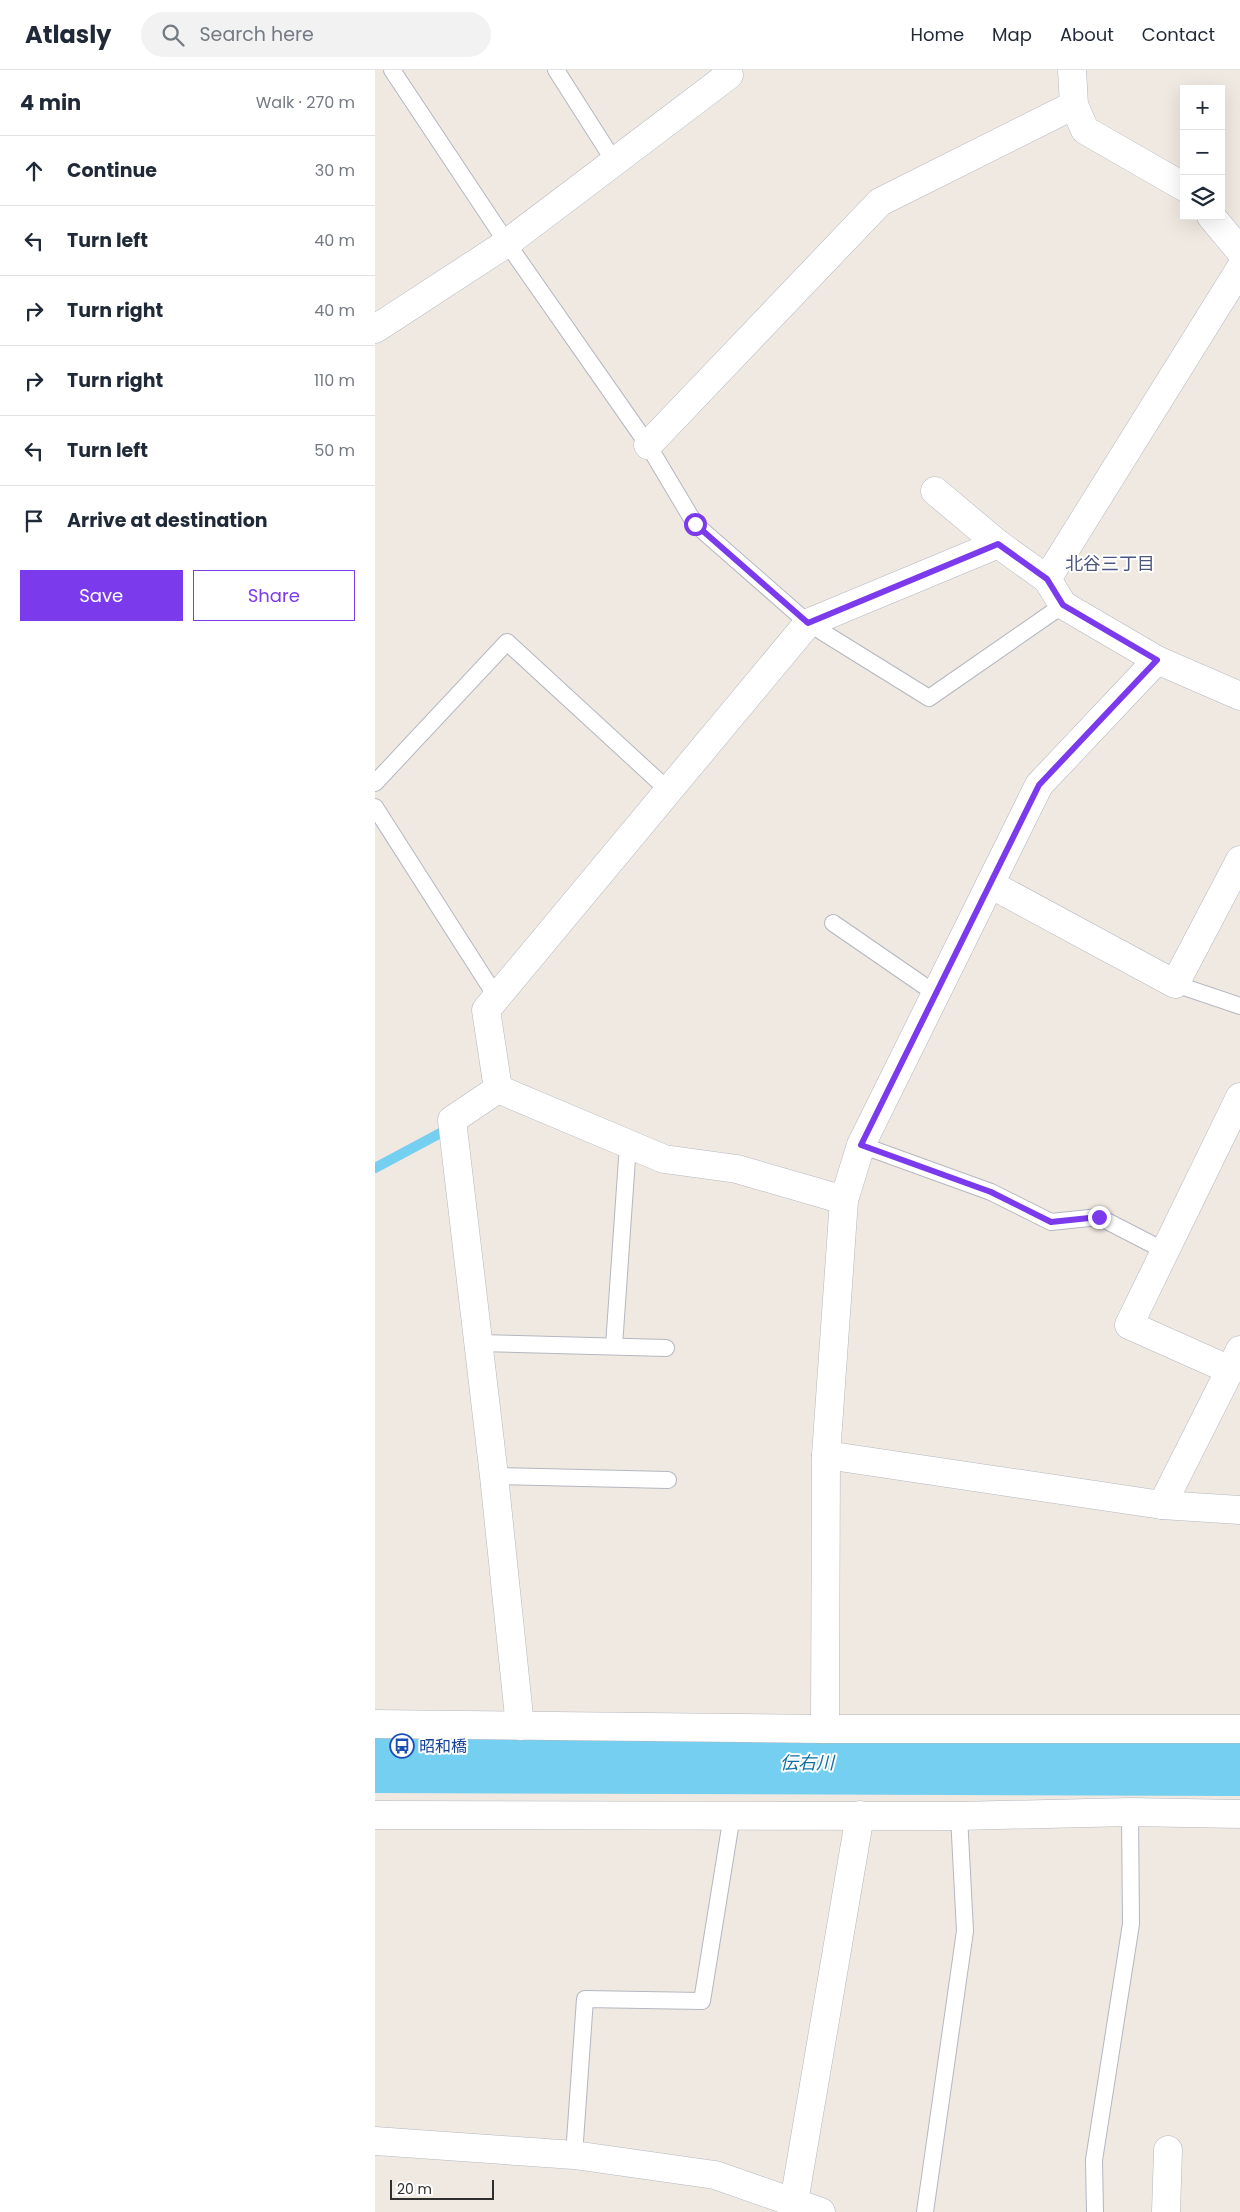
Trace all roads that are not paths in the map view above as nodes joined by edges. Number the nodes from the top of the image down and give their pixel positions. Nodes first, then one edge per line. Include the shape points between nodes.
1 (392, 70) edge
2 (556, 70) edge
3 (727, 70) edge
4 (1072, 70) edge
5 (1074, 105) junction
6 (614, 161) junction
7 (1180, 185) edge
8 (1214, 220) edge
9 (507, 243) junction
10 (1240, 251) edge
11 (1240, 269) edge
12 (375, 328) edge
13 (648, 445) junction
14 (935, 491) dead end
15 (998, 544) junction
16 (1047, 579) junction
17 (1063, 605) junction
18 (808, 623) junction
19 (1157, 660) junction
20 (1240, 696) edge
21 (375, 783) edge
22 (667, 790) junction
23 (375, 807) edge
24 (1240, 860) edge
25 (990, 884) junction
26 (833, 924) dead end
27 (1175, 984) junction
28 (936, 994) junction
29 (497, 998) junction
30 (1240, 1006) edge
31 (498, 1089) junction
32 (1240, 1097) edge
33 (628, 1144) junction
34 (861, 1145) junction
35 (844, 1200) junction
36 (1165, 1252) junction
37 (479, 1343) junction
38 (614, 1346) junction
39 (666, 1348) dead end
40 (1235, 1360) edge
41 (826, 1455) junction
42 (494, 1476) junction
43 (668, 1480) dead end
44 (1161, 1505) junction
45 (1240, 1510) edge
46 (375, 1724) edge
47 (520, 1726) junction
48 (825, 1729) junction
49 (1240, 1729) edge
50 (1130, 1812) junction
51 (860, 1814) junction
52 (1240, 1814) edge
53 (375, 1815) edge
54 (732, 1815) junction
55 (959, 1816) junction
56 (375, 2141) edge
57 (1168, 2150) dead end
58 (574, 2156) junction
59 (794, 2202) junction
60 (821, 2212) edge
61 (925, 2212) edge
62 (1095, 2212) edge
63 (1166, 2212) edge

1 - 9 lane
2 - 6 lane
3 - 6 street via 729,75
4 - 5 street
5 - 7 street via 1085,130
5 - 13 street via 880,202
6 - 9 street
8 - 10 street
9 - 12 street
9 - 13 lane
11 - 16 street
13 - 18 lane via 695,524
14 - 15 street
15 - 16 street
15 - 18 street
16 - 17 street
17 - 18 lane via 929,698
17 - 19 street
18 - 22 street
19 - 20 street
19 - 25 street via 1039,785
21 - 22 lane via 507,642
22 - 29 street
23 - 29 lane
24 - 27 street
25 - 27 street
25 - 28 street
26 - 28 lane
27 - 30 lane
28 - 34 street
29 - 31 street via 486,1010
31 - 33 street
31 - 37 street via 452,1120
32 - 36 street
33 - 35 street via 664,1159 737,1169
33 - 38 lane
34 - 35 street
34 - 36 lane via 991,1192 1051,1222 1099,1217
35 - 41 street
36 - 40 street via 1129,1325
37 - 38 lane
37 - 42 street
38 - 39 lane
40 - 44 street
41 - 44 street
41 - 48 street
42 - 43 lane
42 - 47 street
44 - 45 street
46 - 47 street
47 - 48 street
48 - 49 street
50 - 52 street
50 - 55 street
50 - 62 lane via 1131,1924 1094,2160
51 - 54 street
51 - 55 street
51 - 59 street
53 - 54 street
54 - 58 lane via 702,2000 585,1999
55 - 61 lane via 965,1931
56 - 58 street
57 - 63 street
58 - 59 street via 715,2175
59 - 60 street

